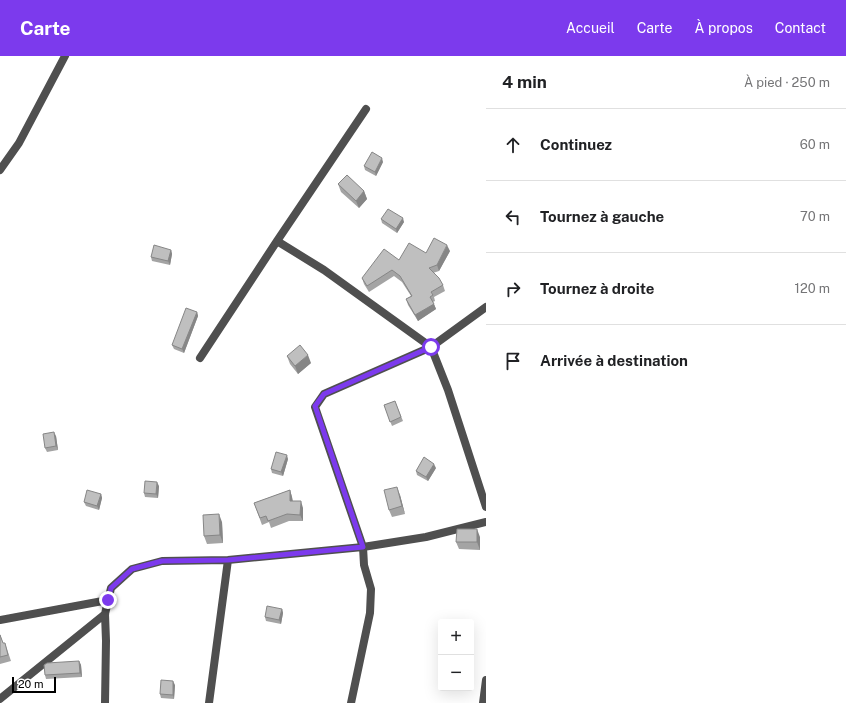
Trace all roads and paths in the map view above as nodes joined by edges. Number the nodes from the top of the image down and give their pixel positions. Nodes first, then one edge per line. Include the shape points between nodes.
1 (65, 56) edge
2 (366, 109) dead end
3 (0, 170) edge
4 (277, 241) junction
5 (486, 307) edge
6 (431, 347) junction
7 (200, 358) dead end
8 (486, 506) edge
9 (486, 522) edge
10 (363, 547) junction
11 (228, 560) junction
12 (108, 600) junction
13 (105, 614) junction
14 (0, 620) edge
15 (486, 680) edge
16 (0, 699) edge
17 (105, 703) edge
18 (209, 703) edge
19 (351, 703) edge
20 (483, 703) edge

1 - 3 street via 19,143
2 - 4 street
4 - 6 street via 324,270
4 - 7 street
5 - 6 street
6 - 8 street via 448,390
6 - 10 street via 324,394 315,406
9 - 10 street via 426,537
10 - 11 street
10 - 19 street via 364,565 371,589 370,613
11 - 12 street via 162,561 132,569 111,588
11 - 18 street
12 - 13 street
12 - 14 street
13 - 16 street
13 - 17 street
15 - 20 street

